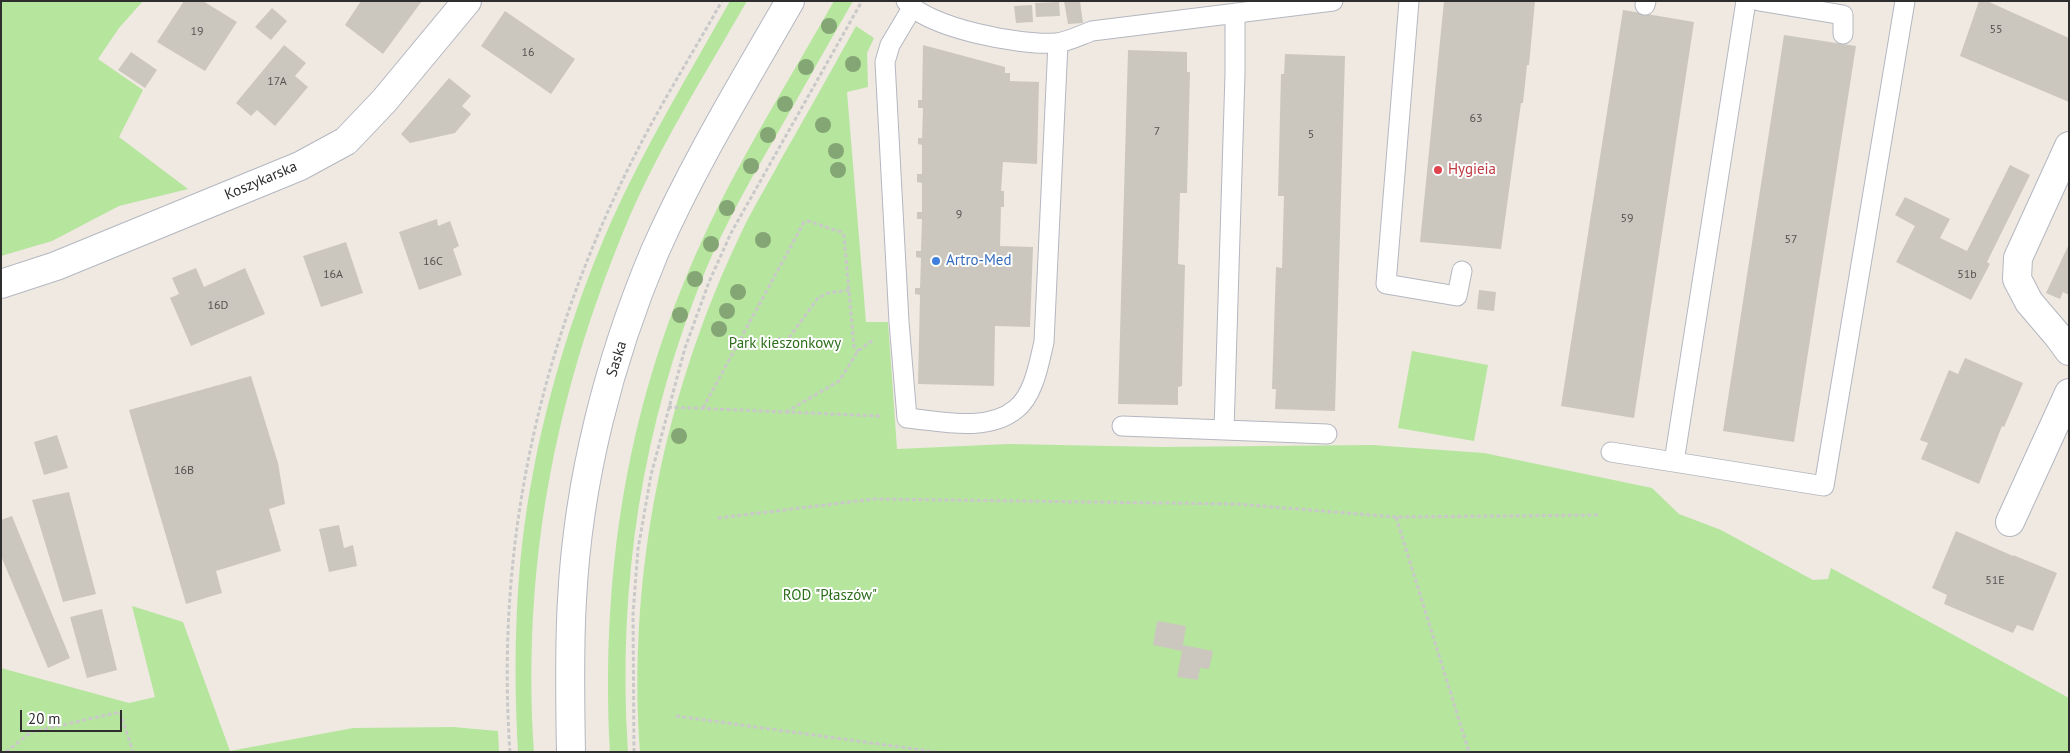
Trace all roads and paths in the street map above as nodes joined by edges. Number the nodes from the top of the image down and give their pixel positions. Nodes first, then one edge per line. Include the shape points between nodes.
1 (467, 1) edge
2 (722, 1) edge
3 (790, 1) edge
4 (862, 1) edge
5 (1333, 1) edge
6 (1408, 1) edge
7 (1746, 1) edge
8 (1759, 1) edge
9 (1905, 1) edge
10 (909, 5) edge
11 (1235, 13) junction
12 (1843, 34) dead end
13 (1058, 43) junction
14 (2069, 146) edge
15 (1462, 272) dead end
16 (1, 284) edge
17 (849, 290) junction
18 (899, 326) junction
19 (778, 338) dead end
20 (785, 343) junction
21 (793, 348) dead end
22 (858, 351) junction
23 (2069, 351) edge
24 (2069, 393) edge
25 (668, 407) junction
26 (703, 408) junction
27 (785, 412) junction
28 (879, 416) dead end
29 (1122, 426) dead end
30 (1224, 430) junction
31 (1326, 434) dead end
32 (1611, 452) dead end
33 (1674, 462) junction
34 (1600, 515) dead end
35 (1396, 517) junction
36 (718, 518) dead end
37 (2010, 522) dead end
38 (676, 716) dead end
39 (6, 752) edge
40 (133, 752) edge
41 (510, 752) edge
42 (571, 752) edge
43 (634, 752) edge
44 (937, 752) edge
45 (1469, 752) edge

1 - 16 street, Koszykarska via 384,101 346,141 291,169 56,266
2 - 41 path via 637,151 594,245 556,343 526,464 510,587 506,692
3 - 42 street, Saska via 707,149 656,251 622,341 584,490 578,538 572,599
4 - 25 path via 731,233 685,348
5 - 11 lane
6 - 15 lane via 1386,284 1457,296
7 - 33 lane
8 - 12 lane via 1843,15
9 - 33 lane via 1824,486
10 - 13 lane via 951,27 1027,43
10 - 18 lane via 885,62
11 - 13 lane via 1092,31
11 - 30 lane
13 - 18 lane via 1044,342 1029,392 1016,409 979,424 906,418
14 - 23 street via 2018,258 2017,279 2029,302
17 - 20 path via 828,292 818,298
17 - 22 path via 854,347
17 - 26 path via 844,236 841,232 804,222
18 - 22 path via 887,329
19 - 20 path
20 - 21 path
22 - 27 path via 838,381
24 - 37 street
25 - 26 path
25 - 43 path via 651,475 638,549 633,614
26 - 27 path
27 - 28 path
29 - 30 lane
30 - 31 lane
32 - 33 lane
34 - 35 path
35 - 36 path via 1237,504 874,499
35 - 45 path
38 - 44 path
39 - 40 path via 31,732 120,712

